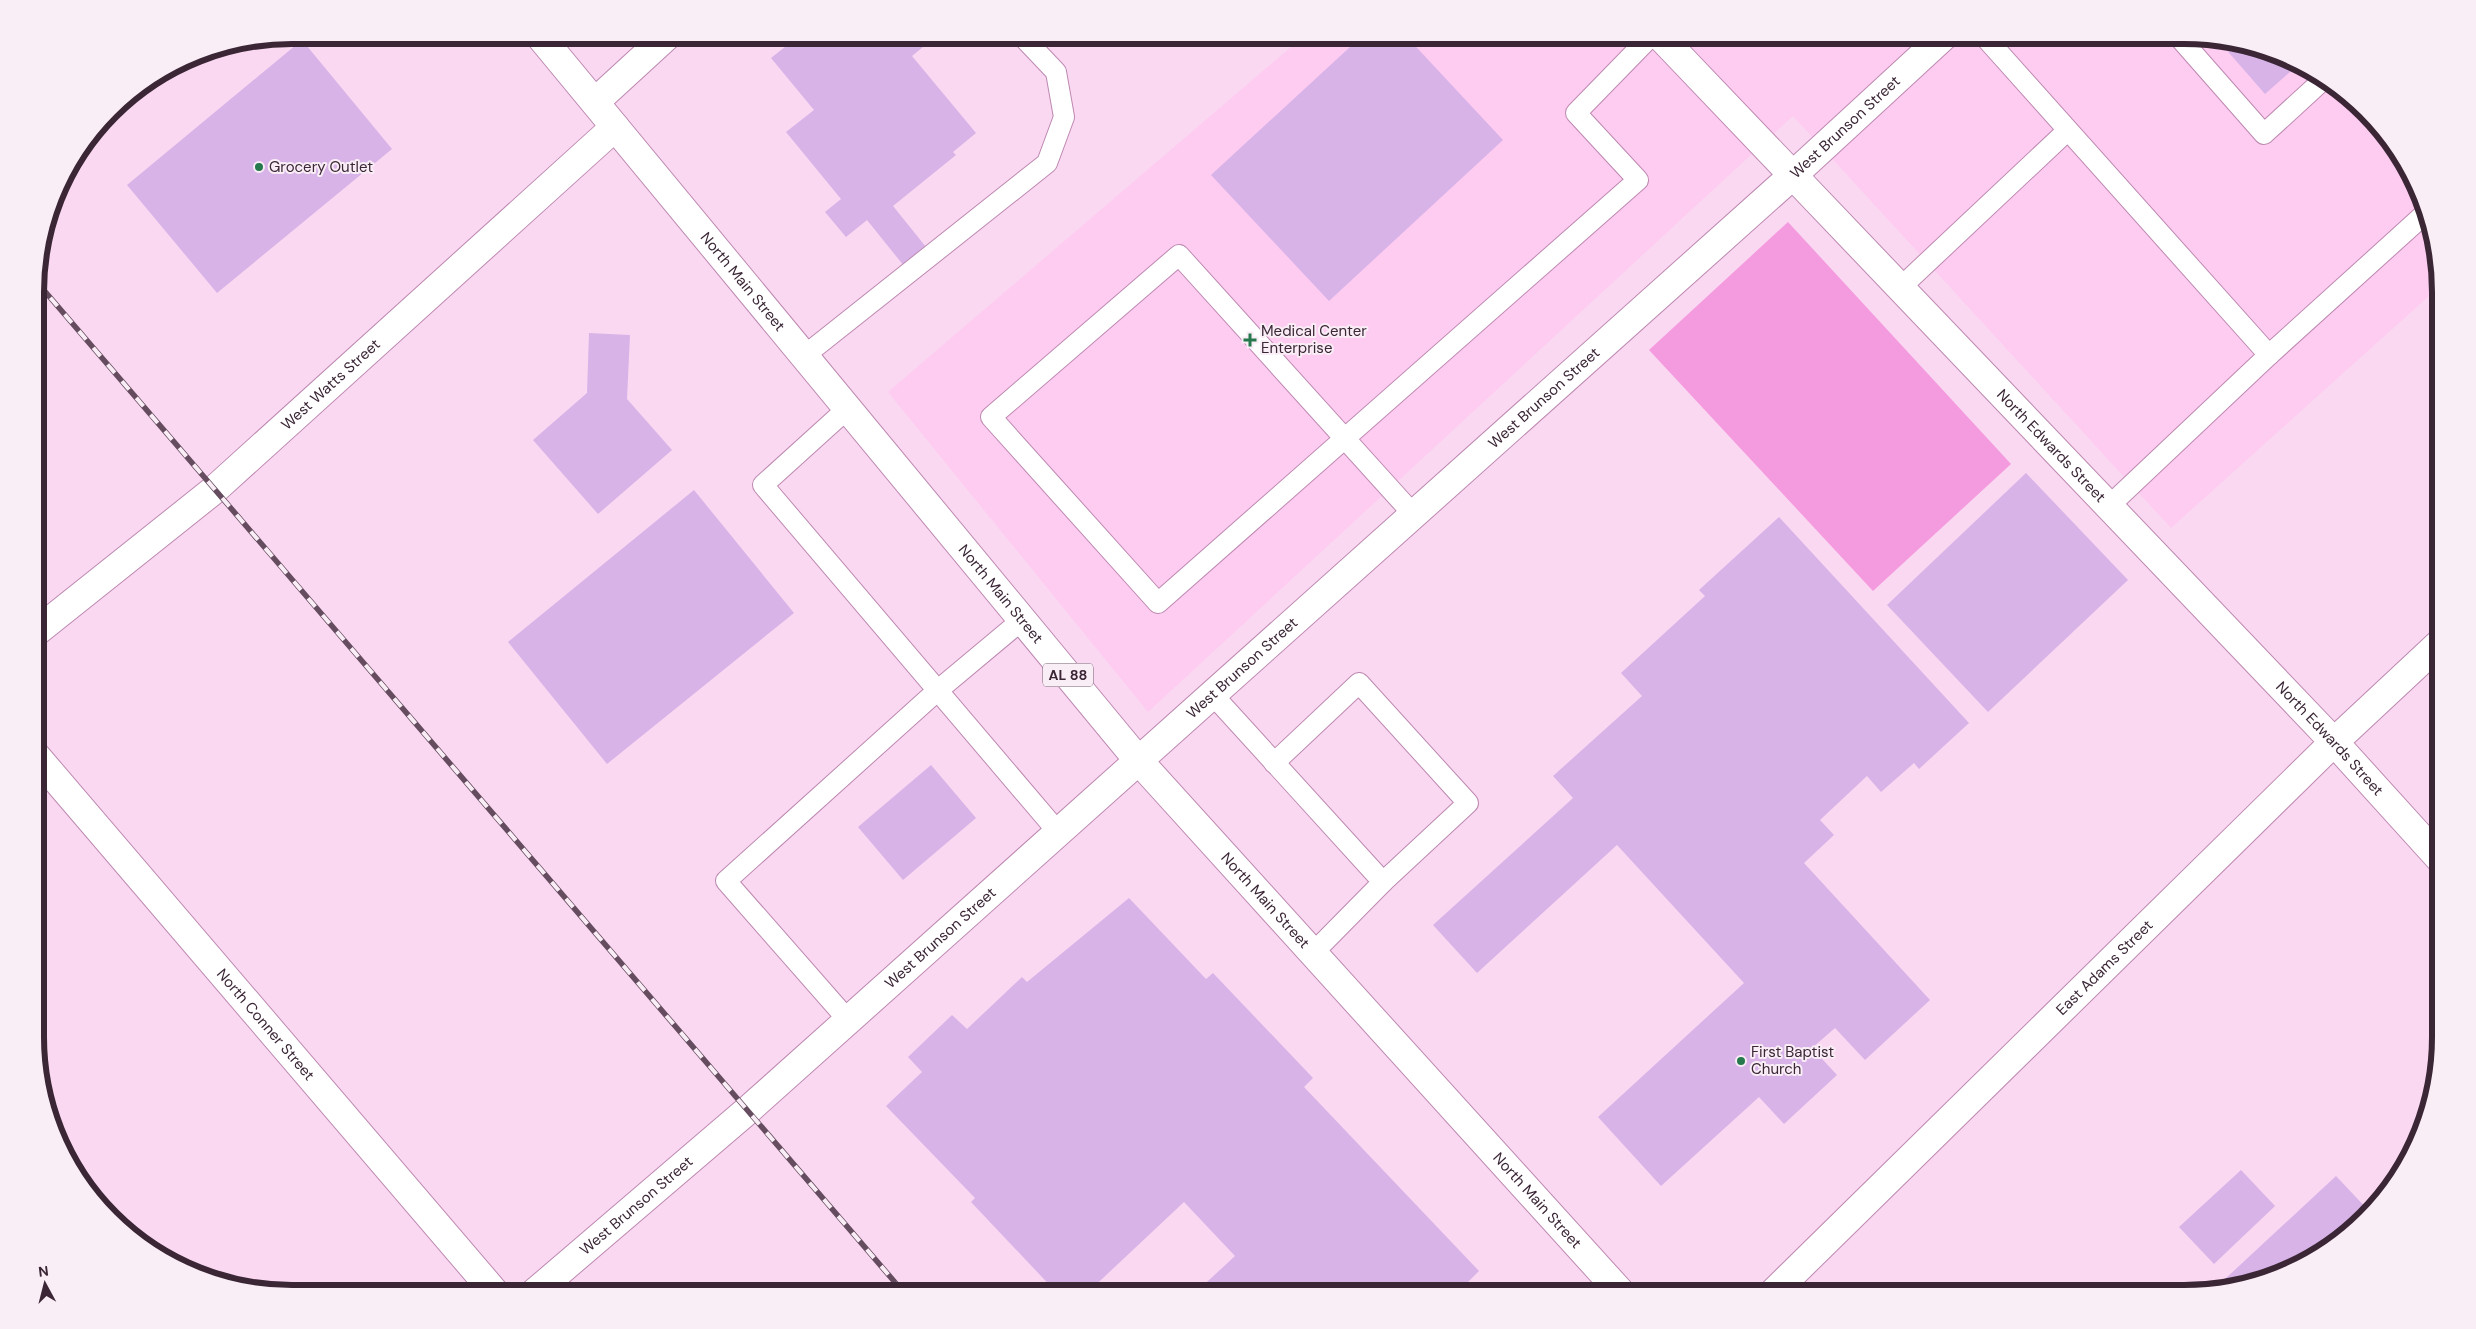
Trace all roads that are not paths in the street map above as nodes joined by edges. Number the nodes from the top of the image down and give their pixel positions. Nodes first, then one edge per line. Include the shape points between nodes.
1 (547, 44) edge
2 (658, 44) edge
3 (1030, 44) edge
4 (1643, 44) edge
5 (1667, 44) edge
6 (1935, 44) edge
7 (1991, 44) edge
8 (2185, 44) edge
9 (2319, 84) edge
10 (595, 102) junction
11 (615, 127) junction
12 (2067, 131) junction
13 (1792, 176) junction
14 (2421, 218) edge
15 (1900, 288) junction
16 (2269, 355) junction
17 (804, 356) junction
18 (847, 409) junction
19 (1345, 439) junction
20 (2108, 507) junction
21 (1414, 514) junction
22 (1022, 620) junction
23 (44, 626) edge
24 (2432, 650) edge
25 (937, 691) junction
26 (1212, 694) junction
27 (2334, 742) junction
28 (1138, 760) junction
29 (1274, 763) junction
30 (44, 765) edge
31 (1058, 832) junction
32 (2432, 849) edge
33 (1383, 882) junction
34 (1313, 953) junction
35 (848, 1020) junction
36 (488, 1285) edge
37 (544, 1285) edge
38 (1614, 1285) edge
39 (1781, 1285) edge

1 - 10 street, North Main Street / AL 88
2 - 10 street
3 - 17 lane via 1056,72 1064,117 1047,163
4 - 19 lane via 1576,113 1638,180
5 - 13 street, North Edwards Street
6 - 13 street, West Brunson Street
7 - 12 lane
8 - 9 lane via 2264,134
10 - 11 street, North Main Street / AL 88
11 - 17 street, North Main Street / AL 88
11 - 23 street, West Watts Street via 214,490
12 - 15 lane
12 - 16 lane
13 - 15 street, North Edwards Street
13 - 21 street, West Brunson Street
14 - 16 lane
15 - 20 street, North Edwards Street
16 - 20 lane
17 - 18 street, North Main Street / AL 88
18 - 22 street, North Main Street / AL 88
18 - 25 lane via 763,485
19 - 19 lane via 1158,603 991,417 1179,255
19 - 21 lane
20 - 27 street, North Edwards Street
21 - 26 street, West Brunson Street
22 - 25 lane
22 - 28 street, North Main Street / AL 88
24 - 27 street, East Adams Street
25 - 31 lane
25 - 35 lane via 726,881
26 - 28 street, West Brunson Street
26 - 29 lane
27 - 32 street, North Edwards Street
27 - 39 street, East Adams Street
28 - 31 street, West Brunson Street
28 - 34 street, North Main Street / AL 88
29 - 33 lane
29 - 33 lane via 1359,683 1468,803
30 - 36 street, North Conner Street
31 - 35 street, West Brunson Street
33 - 34 lane
34 - 38 street, North Main Street / AL 88
35 - 37 street, West Brunson Street

